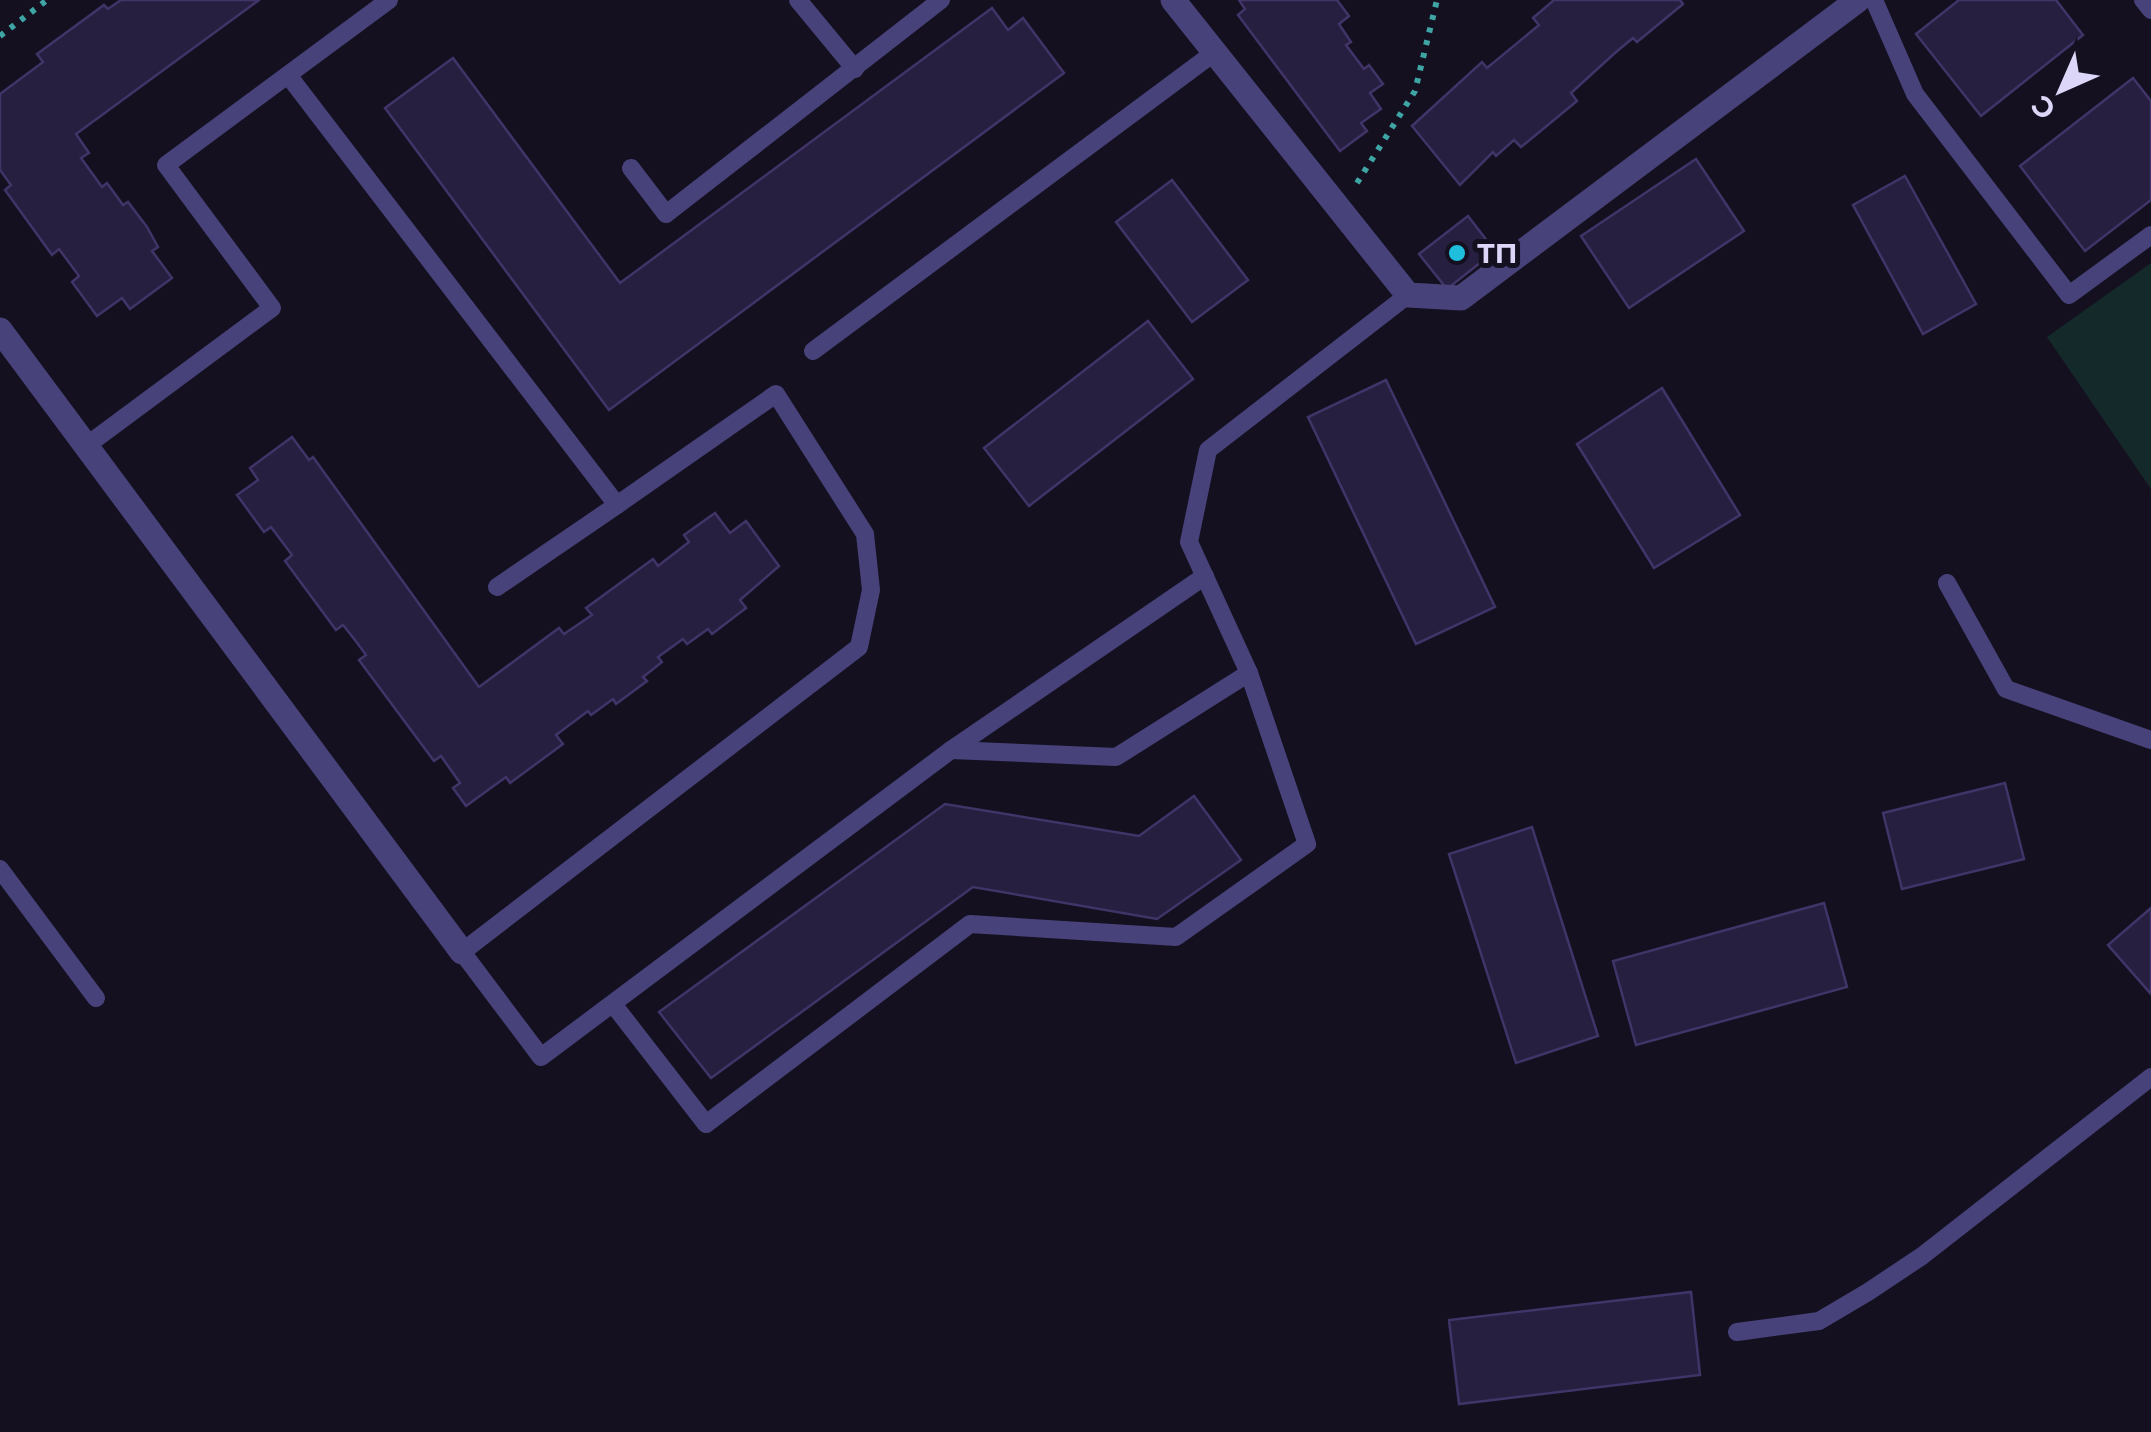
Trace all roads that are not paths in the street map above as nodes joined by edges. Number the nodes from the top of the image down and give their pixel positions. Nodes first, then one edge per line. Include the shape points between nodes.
1 (389, 0) edge
2 (798, 0) edge
3 (941, 0) edge
4 (1173, 0) edge
5 (1858, 0) edge
6 (1874, 0) edge
7 (2143, 0) edge
8 (2151, 10) edge
9 (1215, 52) junction
10 (854, 69) junction
11 (288, 75) junction
12 (631, 168) dead end
13 (2151, 235) edge
14 (1408, 295) junction
15 (0, 330) edge
16 (813, 351) dead end
17 (86, 446) junction
18 (617, 505) junction
19 (1205, 576) junction
20 (1947, 583) dead end
21 (496, 587) dead end
22 (1250, 673) junction
23 (2151, 740) edge
24 (951, 750) junction
25 (0, 869) edge
26 (462, 952) junction
27 (96, 998) dead end
28 (612, 1004) junction
29 (2151, 1077) edge
30 (1736, 1332) dead end

1 - 11 lane
2 - 10 lane
3 - 10 lane
4 - 9 street
5 - 14 street via 1462,298
6 - 13 lane via 1915,94 2069,295
7 - 8 lane
9 - 14 street
9 - 16 lane
10 - 12 lane via 666,214
11 - 17 lane via 166,165 272,308
11 - 18 lane
14 - 19 lane via 1208,450 1189,542
15 - 17 street
17 - 26 street
18 - 21 lane
18 - 26 lane via 776,394 865,534 871,590 860,647
19 - 22 lane
19 - 24 lane
20 - 23 lane via 2006,689
22 - 24 lane via 1116,757
22 - 28 lane via 1307,844 1176,938 970,924 706,1124
24 - 28 lane
25 - 27 lane
26 - 28 lane via 541,1058
29 - 30 lane via 1868,1292 1820,1320

